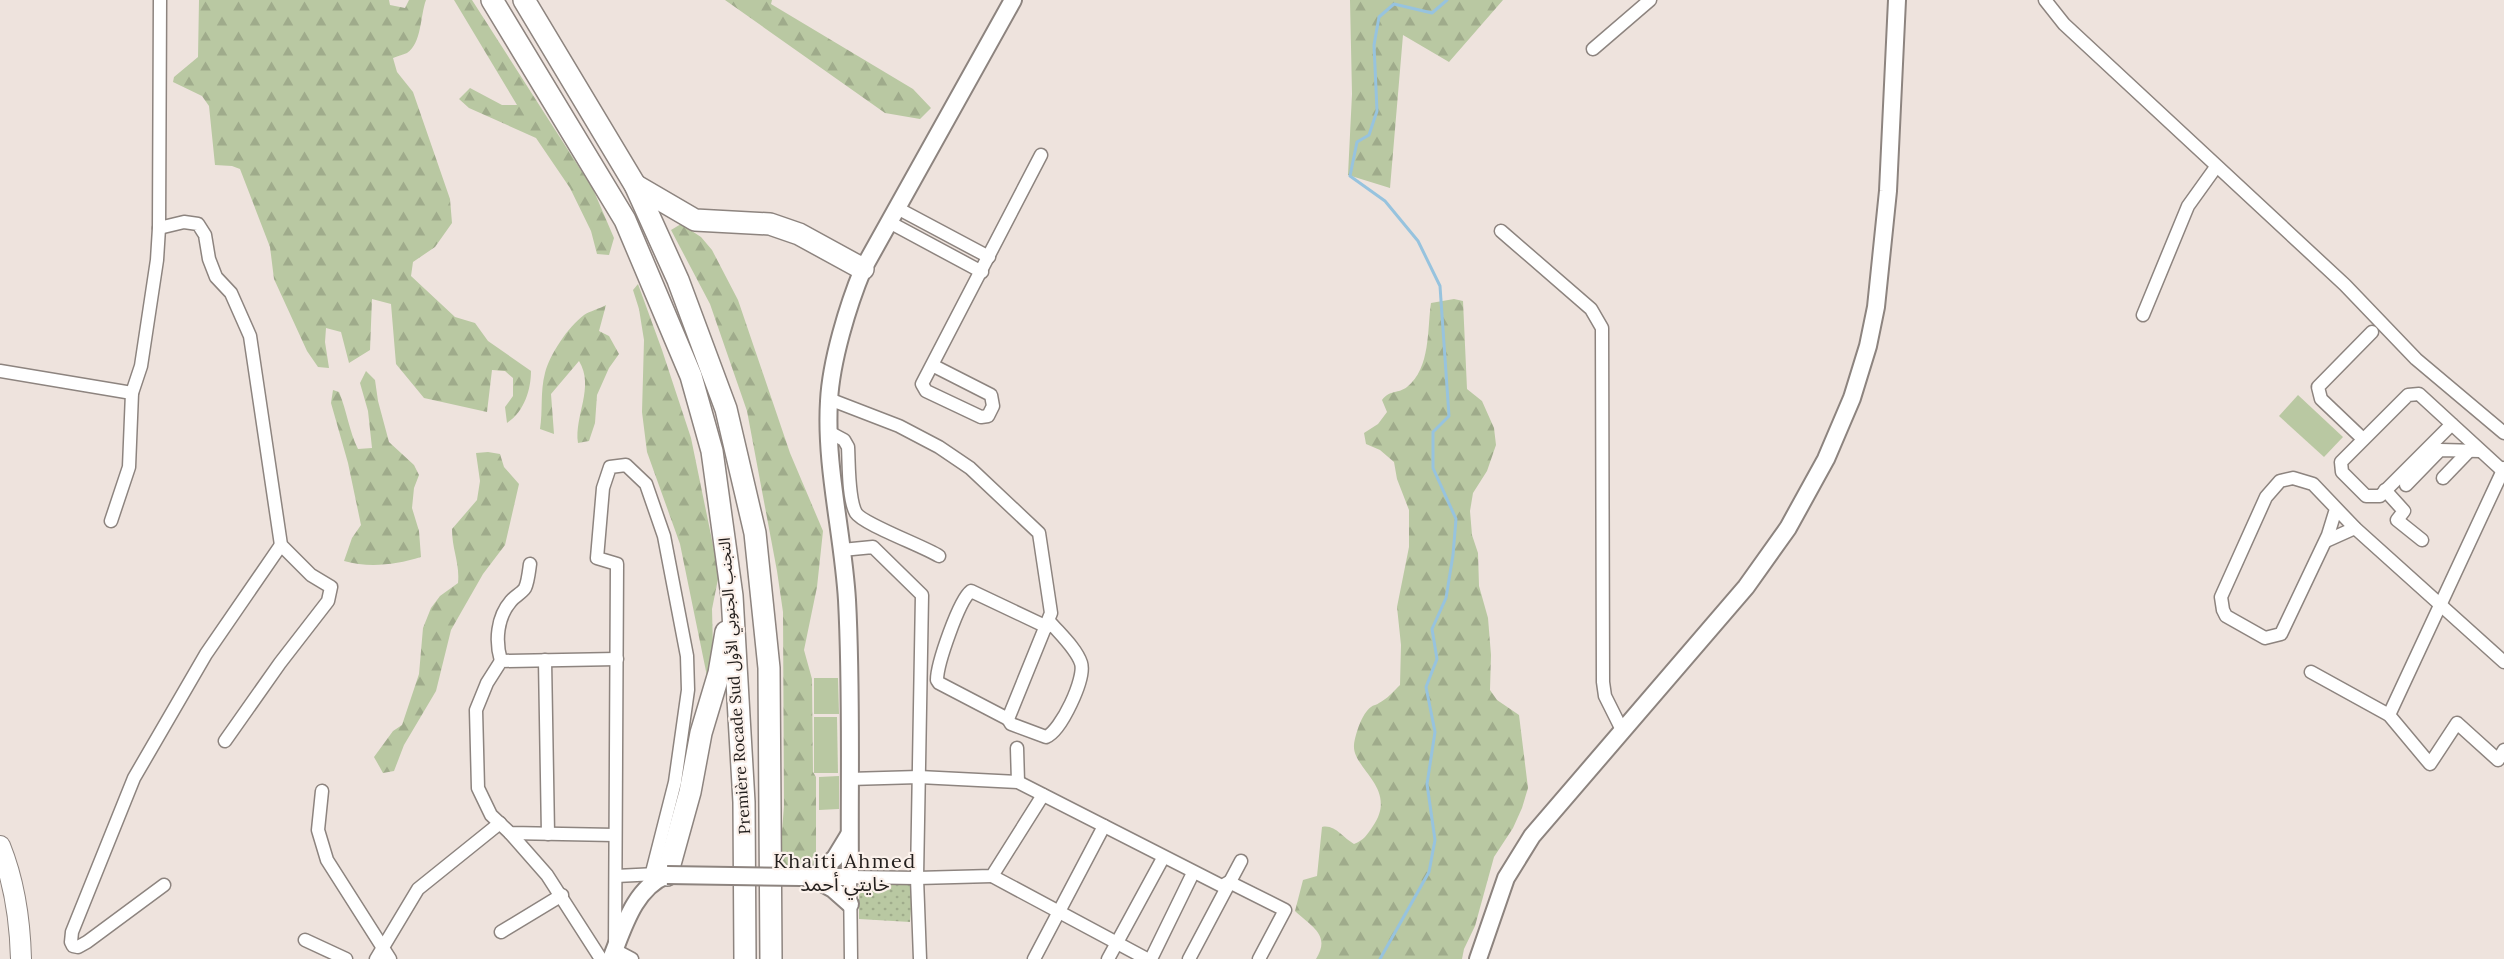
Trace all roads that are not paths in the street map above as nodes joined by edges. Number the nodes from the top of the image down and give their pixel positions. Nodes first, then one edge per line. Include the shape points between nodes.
1 (160, 0) edge
2 (492, 0) edge
3 (524, 0) edge
4 (1013, 0) edge
5 (1650, 0) edge
6 (1897, 0) edge
7 (2045, 0) edge
8 (1593, 49) dead end
9 (1041, 155) dead end
10 (2216, 167) junction
11 (635, 185) junction
12 (684, 214) junction
13 (893, 215) junction
14 (159, 228) junction
15 (1501, 231) dead end
16 (661, 241) junction
17 (989, 257) junction
18 (863, 269) junction
19 (982, 272) junction
20 (2143, 315) dead end
21 (2372, 332) dead end
22 (932, 365) junction
23 (0, 371) edge
24 (132, 393) junction
25 (829, 399) junction
26 (2452, 424) junction
27 (829, 432) junction
28 (2504, 433) edge
29 (2363, 440) junction
30 (2474, 451) junction
31 (2504, 470) edge
32 (2443, 478) dead end
33 (2406, 485) dead end
34 (2385, 490) junction
35 (2336, 508) junction
36 (111, 521) dead end
37 (2355, 528) junction
38 (2422, 540) dead end
39 (2326, 541) junction
40 (281, 545) junction
41 (842, 550) junction
42 (939, 556) dead end
43 (530, 564) dead end
44 (732, 596) junction
45 (2439, 604) junction
46 (1048, 624) junction
47 (617, 659) junction
48 (545, 660) junction
49 (501, 661) junction
50 (2504, 662) edge
51 (2311, 672) dead end
52 (2389, 715) junction
53 (1008, 720) junction
54 (1622, 730) junction
55 (225, 741) dead end
56 (1017, 748) dead end
57 (2504, 750) edge
58 (919, 777) junction
59 (849, 779) junction
60 (1018, 782) junction
61 (322, 791) dead end
62 (1043, 795) junction
63 (500, 823) junction
64 (1104, 826) junction
65 (510, 833) junction
66 (548, 834) junction
67 (849, 834) junction
68 (615, 835) junction
69 (0, 846) edge
70 (1163, 858) junction
71 (1241, 861) dead end
72 (1193, 873) junction
73 (616, 876) junction
74 (992, 876) junction
75 (807, 877) junction
76 (850, 877) junction
77 (917, 878) junction
78 (655, 879) junction
79 (0, 880) edge
80 (1229, 882) junction
81 (164, 885) dead end
82 (562, 895) junction
83 (850, 904) junction
84 (1058, 913) junction
85 (501, 932) dead end
86 (305, 940) dead end
87 (1116, 942) junction
88 (379, 953) edge
89 (609, 956) edge
90 (11, 959) edge
91 (21, 959) edge
92 (346, 959) edge
93 (390, 959) edge
94 (632, 959) edge
95 (745, 959) edge
96 (771, 959) edge
97 (851, 959) edge
98 (920, 959) edge
99 (1034, 959) edge
100 (1108, 959) edge
101 (1149, 959) edge
102 (1189, 959) edge
103 (1259, 959) edge
104 (1478, 959) edge

1 - 14 street
2 - 44 highway, Première Rocade Sud التجنب الجنوبي الأول via 625,220 691,376 712,451
3 - 11 highway, Première Rocade Sud التجنب الجنوبي الأول
4 - 13 main road
5 - 8 street
6 - 54 main road via 1888,191 1877,296 1868,346 1852,398 1826,459 1788,528 1746,587
7 - 10 street via 2064,24
9 - 17 street
10 - 20 street via 2188,206
10 - 28 street via 2345,285 2416,359
11 - 12 highway
11 - 16 highway, Première Rocade Sud التجنب الجنوبي الأول
12 - 16 highway via 666,220 660,227
12 - 18 highway via 716,223 770,224 799,234
13 - 17 street
13 - 18 main road
13 - 19 street
14 - 24 street via 141,366
14 - 40 street via 183,222 198,224 205,235 216,277 231,293 250,336
15 - 54 street via 1592,309 1602,328 1603,682 1605,696
16 - 96 highway, Première Rocade Sud التجنب الجنوبي الأول via 726,409 754,533 770,668
17 - 19 street
18 - 25 main road via 848,312
19 - 22 street
21 - 29 street via 2319,387 2321,399
22 - 22 street via 923,388 981,417 988,416 993,406 991,395
23 - 24 street
24 - 36 street via 129,467
25 - 27 main road
25 - 46 street via 899,426 939,447 970,468 1039,533 1050,603
26 - 29 street via 2419,394 2408,395
26 - 30 street
26 - 34 street
27 - 41 main road
27 - 42 street via 844,440 848,447 854,508 859,517
29 - 34 street via 2341,462 2342,472 2366,496 2380,496
30 - 31 street
30 - 32 street
30 - 33 street via 2440,450
31 - 45 street
34 - 38 street via 2404,511 2397,520
35 - 37 street
35 - 39 street
35 - 39 street via 2307,480 2286,478 2274,485 2224,590 2221,604 2226,616 2265,638 2281,634
37 - 39 street
37 - 45 street
40 - 55 street via 311,575 330,587 331,593
40 - 81 street via 206,654 135,778 72,932 73,946 87,942
41 - 58 street via 873,547 922,595
41 - 59 main road via 847,609
43 - 49 street via 525,587 503,613 497,649
44 - 78 highway via 719,673 703,725 690,792
44 - 95 highway, Première Rocade Sud التجنب الجنوبي الأول via 744,802
45 - 50 street
45 - 52 street
46 - 53 street
46 - 53 street via 1081,663 1078,684 1052,735 1046,737
46 - 53 street via 971,591 959,611 937,680
47 - 48 street
47 - 68 street
47 - 78 street via 617,564 597,558 603,488 610,467 626,465 646,484 664,536 687,656 688,690 675,782
48 - 49 street
48 - 66 street
49 - 63 street via 476,710 478,788 491,815
51 - 52 street
52 - 57 street via 2430,764 2457,723 2498,760
54 - 104 main road via 1532,836 1506,878
56 - 60 street
58 - 59 street
58 - 60 street
58 - 77 street
59 - 67 main road
60 - 62 street
61 - 88 street via 318,830 327,860
62 - 64 street
62 - 74 street
63 - 65 street
63 - 88 street via 418,889
64 - 70 street
64 - 84 street
65 - 66 street
65 - 82 street
66 - 68 street
67 - 75 main road via 835,858
67 - 76 main road
68 - 73 street
69 - 91 highway via 19,916
70 - 72 street
70 - 87 street
71 - 80 street
72 - 80 street via 1222,886
72 - 101 street
73 - 78 street
73 - 89 street
74 - 77 street
74 - 84 street
75 - 76 main road
75 - 78 main road, bridge
75 - 83 main road via 833,889
76 - 77 street
76 - 83 street
77 - 98 street
78 - 89 main road via 631,910
79 - 90 highway
80 - 102 street
80 - 103 street via 1285,910
82 - 85 street
82 - 89 street
83 - 97 street
84 - 87 street
84 - 99 street
86 - 92 street
87 - 100 street
87 - 101 street
88 - 93 street
89 - 94 street

